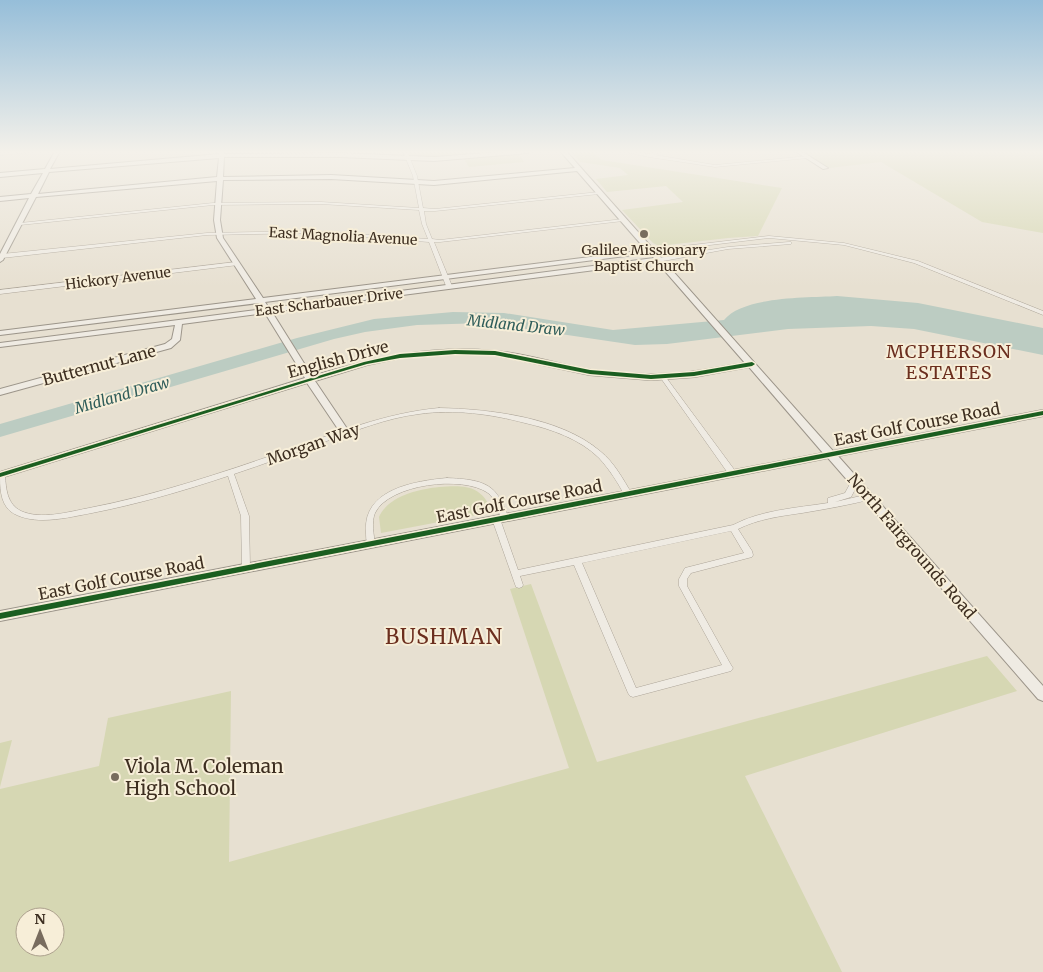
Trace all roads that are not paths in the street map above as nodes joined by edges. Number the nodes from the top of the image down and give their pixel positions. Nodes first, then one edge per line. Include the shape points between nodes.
1 (30, 196) edge
2 (34, 196) edge
3 (219, 196) edge
4 (418, 196) edge
5 (568, 196) edge
6 (602, 196) edge
7 (0, 199) edge
8 (218, 204) junction
9 (420, 210) junction
10 (623, 220) junction
11 (20, 224) junction
12 (218, 233) junction
13 (430, 241) junction
14 (650, 251) junction
15 (876, 251) junction
16 (1, 258) edge
17 (658, 260) junction
18 (236, 264) junction
19 (445, 277) junction
20 (449, 286) junction
21 (0, 292) edge
22 (259, 300) junction
23 (266, 310) junction
24 (1043, 313) edge
25 (179, 321) junction
26 (0, 332) edge
27 (0, 345) edge
28 (752, 364) junction
29 (663, 377) junction
30 (311, 380) junction
31 (0, 392) edge
32 (1043, 414) edge
33 (345, 433) junction
34 (832, 455) junction
35 (230, 472) junction
36 (733, 474) junction
37 (0, 475) edge
38 (855, 482) junction
39 (628, 494) junction
40 (869, 497) junction
41 (832, 505) junction
42 (500, 519) junction
43 (733, 528) junction
44 (371, 544) junction
45 (577, 561) junction
46 (246, 568) junction
47 (514, 574) junction
48 (519, 585) dead end
49 (0, 616) edge
50 (1043, 695) edge

1 - 7 street
2 - 11 street
3 - 8 street
4 - 9 street
5 - 9 street
6 - 10 street, North Fairgrounds Road
8 - 9 street via 321,203
8 - 11 street
8 - 12 street
9 - 13 street
10 - 13 street, East Magnolia Avenue
10 - 14 street, North Fairgrounds Road
11 - 16 street
12 - 13 street, East Magnolia Avenue via 315,232
12 - 16 street, East Magnolia Avenue
12 - 18 street
13 - 19 street
14 - 15 street via 769,238 822,241
14 - 17 street, North Fairgrounds Road
14 - 19 street, East Scharbauer Drive
15 - 17 street via 824,244 771,244
15 - 24 street via 943,272
17 - 20 street, East Scharbauer Drive
17 - 28 street, North Fairgrounds Road
18 - 21 street, Hickory Avenue
18 - 22 street
19 - 20 street
19 - 22 street, East Scharbauer Drive
20 - 23 street, East Scharbauer Drive
22 - 23 street
22 - 26 street, East Scharbauer Drive
23 - 25 street, East Scharbauer Drive
23 - 30 street
25 - 27 street, East Scharbauer Drive
25 - 31 street, Butternut Lane via 176,340 168,346
28 - 29 street, English Drive
28 - 34 street, North Fairgrounds Road
29 - 30 street, English Drive via 603,374 510,355 455,352 392,358
29 - 36 street
30 - 33 street
30 - 37 street, English Drive
32 - 34 street, East Golf Course Road
33 - 35 street, Morgan Way
33 - 39 street, Morgan Way via 420,412 470,410 502,416 558,431 583,442 612,467
34 - 36 street, East Golf Course Road
34 - 38 street, North Fairgrounds Road
35 - 37 street, Morgan Way via 147,499 45,517 20,513 11,508 3,498
35 - 46 street via 244,516
36 - 39 street, East Golf Course Road
38 - 40 street, North Fairgrounds Road
38 - 41 street via 848,495 831,500
39 - 42 street, East Golf Course Road
40 - 41 street
40 - 50 street, North Fairgrounds Road
41 - 43 street via 748,521
42 - 44 street, East Golf Course Road
42 - 44 street via 493,494 480,485 444,481 420,484 390,496 372,510 369,521
42 - 47 street
43 - 45 street
43 - 45 street via 749,555 688,570 683,579 728,668 633,693
44 - 46 street, East Golf Course Road
45 - 47 street
46 - 49 street, East Golf Course Road
47 - 48 street

